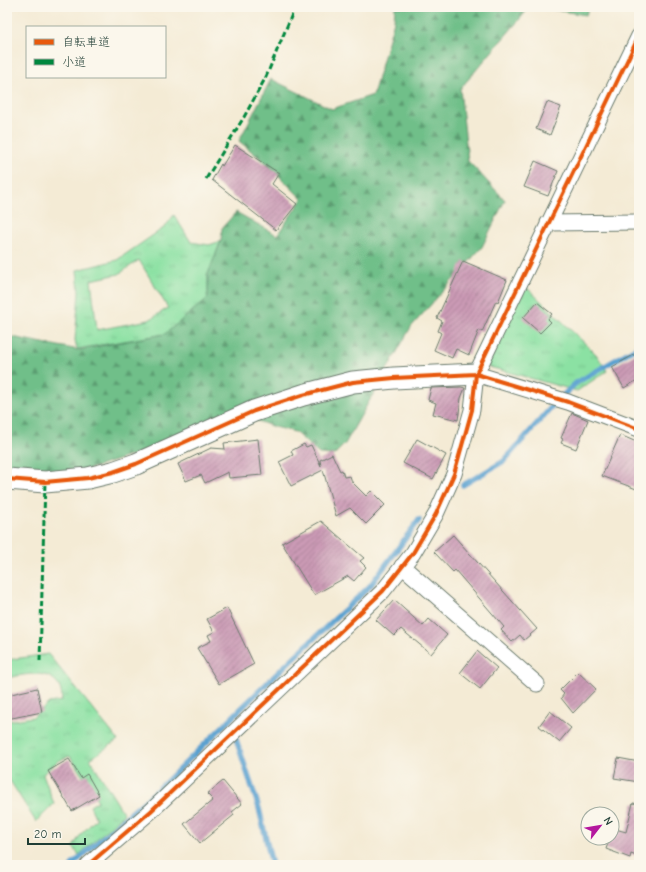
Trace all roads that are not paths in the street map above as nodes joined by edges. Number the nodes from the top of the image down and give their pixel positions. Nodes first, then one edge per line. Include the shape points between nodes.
1 (639, 36) edge
2 (639, 222) edge
3 (548, 223) junction
4 (476, 374) junction
5 (639, 429) edge
6 (7, 479) edge
7 (402, 566) junction
8 (537, 684) dead end
9 (88, 865) edge

1 - 3 street
2 - 3 street
3 - 4 street
4 - 5 street via 568,402
4 - 6 street via 353,382 254,411 114,472 88,478 45,482
4 - 7 street via 472,410 454,474 436,514 413,553
7 - 8 street
7 - 9 street via 383,591 244,724 151,811

